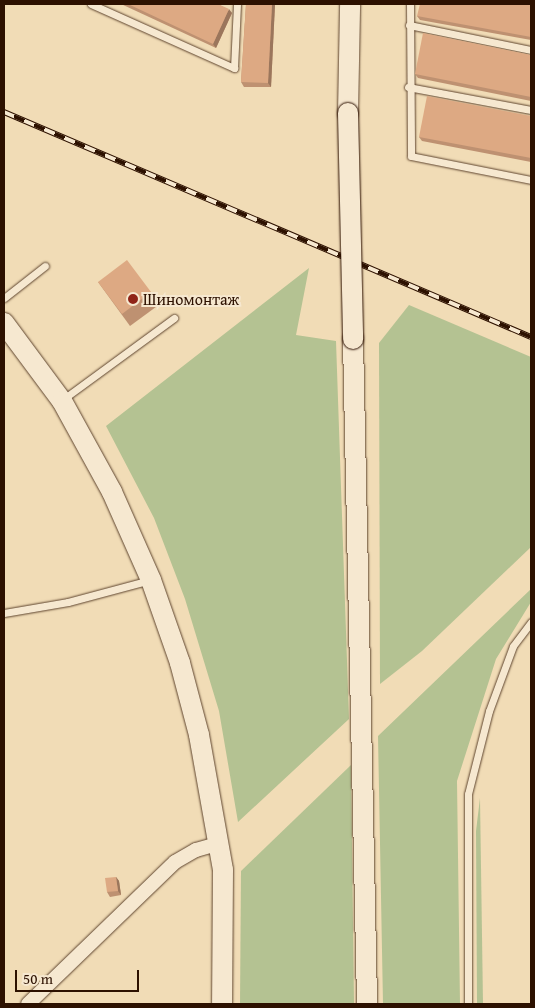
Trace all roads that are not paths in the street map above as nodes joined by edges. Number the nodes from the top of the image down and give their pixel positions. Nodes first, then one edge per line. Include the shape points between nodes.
1 (91, 4) edge
2 (237, 4) edge
3 (350, 4) edge
4 (410, 4) edge
5 (409, 25) junction
6 (531, 50) edge
7 (408, 87) junction
8 (531, 110) edge
9 (531, 180) edge
10 (45, 266) dead end
11 (4, 298) edge
12 (174, 318) dead end
13 (4, 323) edge
14 (62, 400) junction
15 (151, 580) junction
16 (4, 613) edge
17 (531, 622) edge
18 (220, 843) junction
19 (28, 1004) edge
20 (222, 1004) edge
21 (367, 1004) edge
22 (468, 1004) edge

1 - 2 lane via 234,68
3 - 21 main road, bridge via 348,113
4 - 5 lane
5 - 6 lane
5 - 7 lane
7 - 8 lane
7 - 9 lane via 411,156
10 - 11 lane
12 - 14 lane
13 - 14 main road
14 - 15 main road via 112,492
15 - 16 lane via 68,602
15 - 18 main road via 180,662 199,735
17 - 22 lane via 513,646 489,711 468,794
18 - 19 street via 196,850 175,862
18 - 20 main road via 223,870

